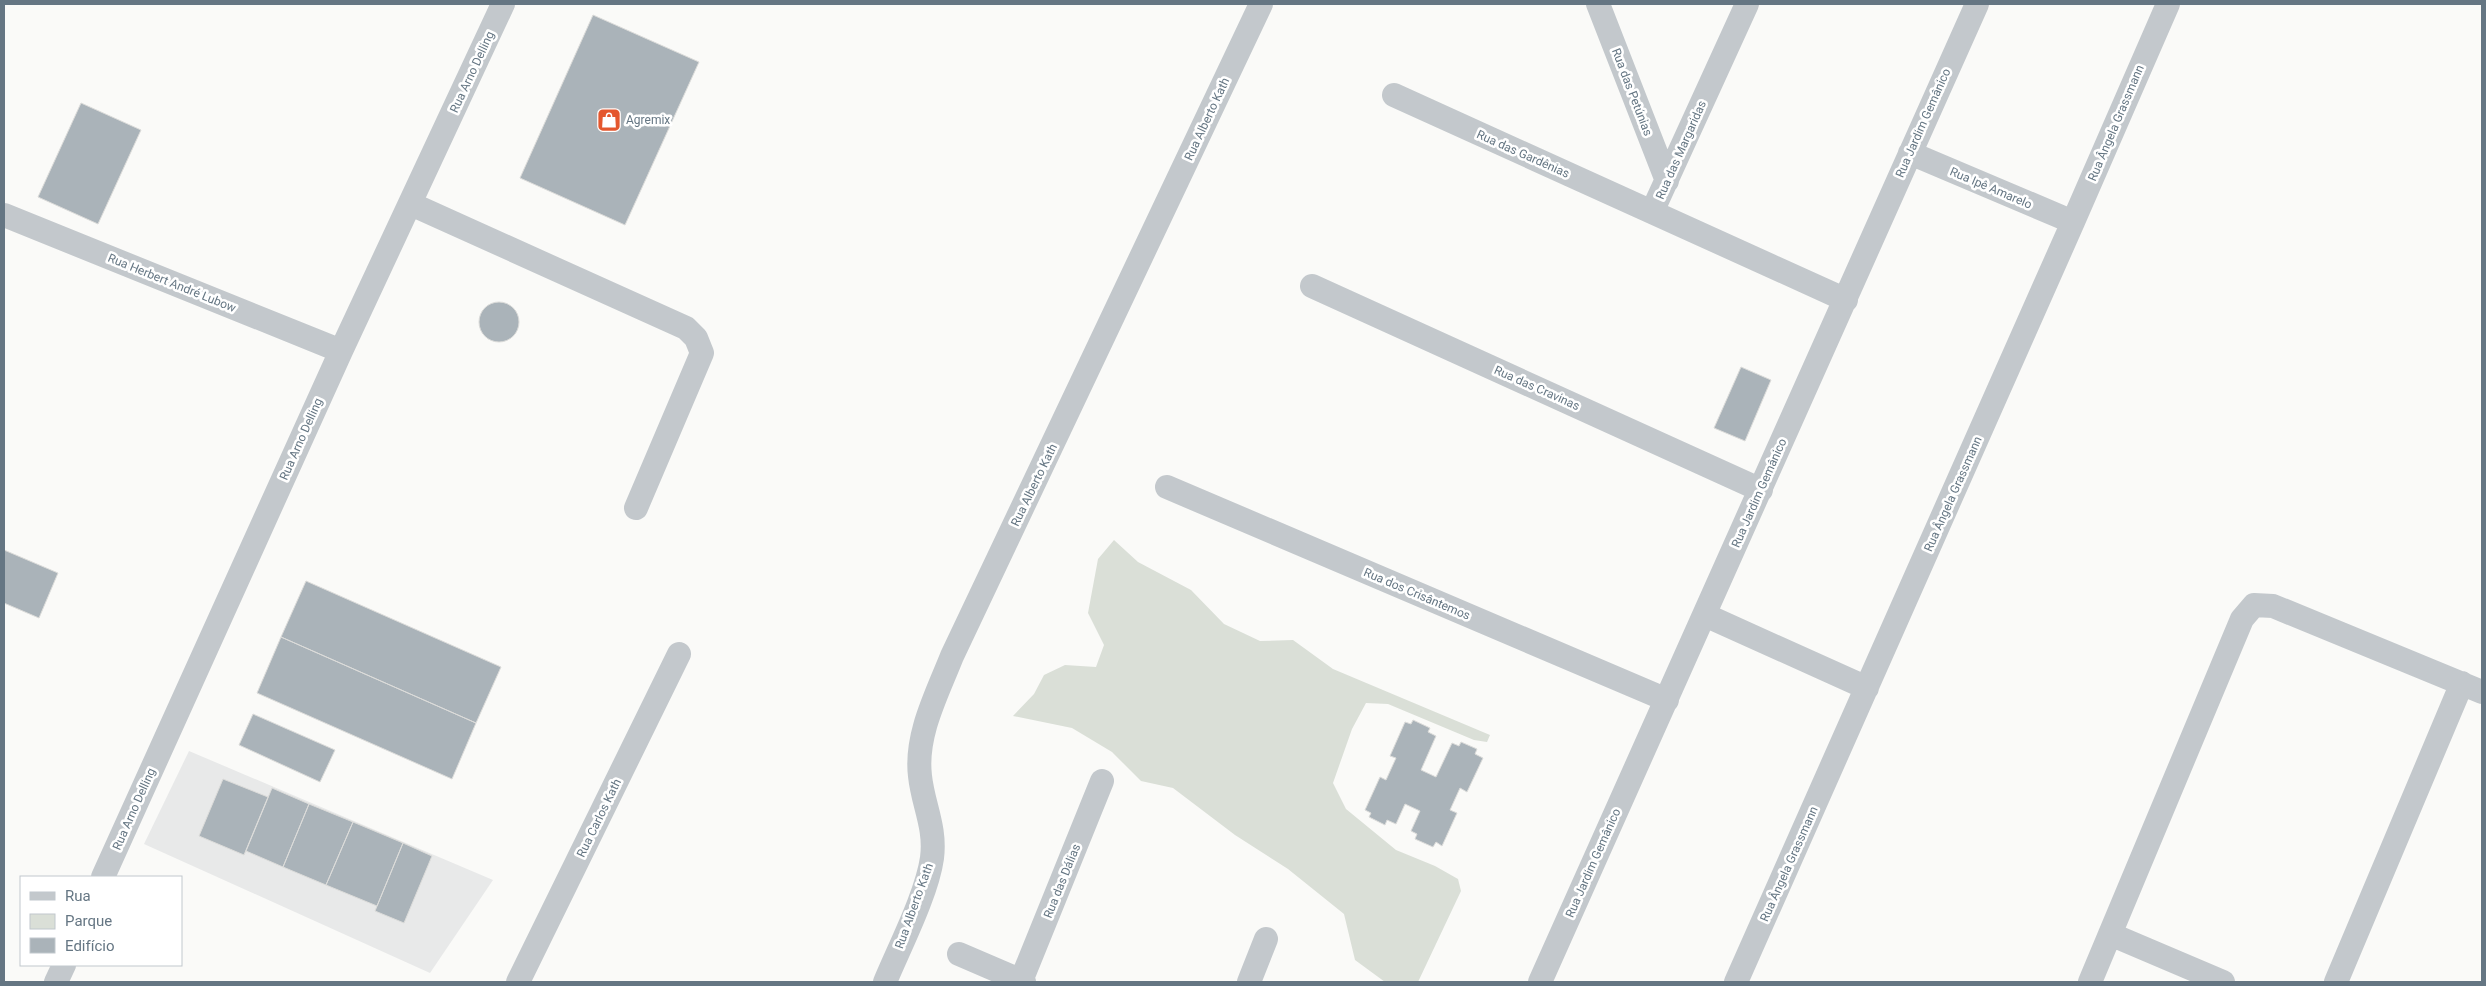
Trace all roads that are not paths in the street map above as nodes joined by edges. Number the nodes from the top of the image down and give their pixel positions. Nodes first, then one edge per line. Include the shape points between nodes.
1 (504, 4) edge
2 (1261, 4) edge
3 (1598, 4) edge
4 (1747, 4) edge
5 (1977, 4) edge
6 (2168, 4) edge
7 (1394, 95) dead end
8 (1910, 154) junction
9 (1667, 181) junction
10 (412, 204) junction
11 (1652, 212) junction
12 (4, 215) edge
13 (2073, 222) junction
14 (1312, 286) dead end
15 (1846, 300) junction
16 (341, 351) junction
17 (1168, 486) dead end
18 (1761, 490) junction
19 (636, 508) dead end
20 (1705, 615) junction
21 (679, 654) dead end
22 (1867, 688) junction
23 (2472, 688) edge
24 (1667, 700) junction
25 (1102, 781) dead end
26 (103, 876) edge
27 (2110, 934) junction
28 (1266, 939) dead end
29 (959, 954) dead end
30 (64, 966) edge
31 (56, 982) edge
32 (518, 982) edge
33 (885, 982) edge
34 (1022, 982) edge
35 (1249, 982) edge
36 (1540, 982) edge
37 (1736, 982) edge
38 (2090, 982) edge
39 (2222, 982) edge
40 (2336, 982) edge

1 - 10 street, Rua Arno Delling
2 - 33 street, Rua Alberto Kath via 952,656 926,722 920,775 933,826 932,859
3 - 9 street, Rua das Petúnias
4 - 9 street, Rua das Margaridas
5 - 8 street, Rua Jardim Gemânico
6 - 13 street, Rua Ângela Grassmann
7 - 11 street, Rua das Gardênias
8 - 13 street, Rua Ipê Amarelo
8 - 15 street, Rua Jardim Gemânico
9 - 11 street, Rua das Margaridas
10 - 16 street, Rua Arno Delling
10 - 19 street via 686,328 696,338 702,354
11 - 15 street, Rua das Margaridas
12 - 16 street, Rua Herbert André Lubow
13 - 22 street, Rua Ângela Grassmann
14 - 18 street, Rua das Cravinas
15 - 18 street, Rua Jardim Gemânico
16 - 26 street, Rua Arno Delling
17 - 24 street, Rua dos Crisântemos
18 - 20 street, Rua Jardim Gemânico
20 - 22 street
20 - 24 street, Rua Jardim Gemânico
21 - 32 street, Rua Carlos Kath
22 - 37 street, Rua Ângela Grassmann
23 - 27 street via 2273,606 2254,605 2242,619
23 - 40 street
24 - 36 street, Rua Jardim Gemânico
25 - 34 street, Rua das Dálias
27 - 38 street
27 - 39 street
28 - 35 street
29 - 34 street
30 - 31 street

